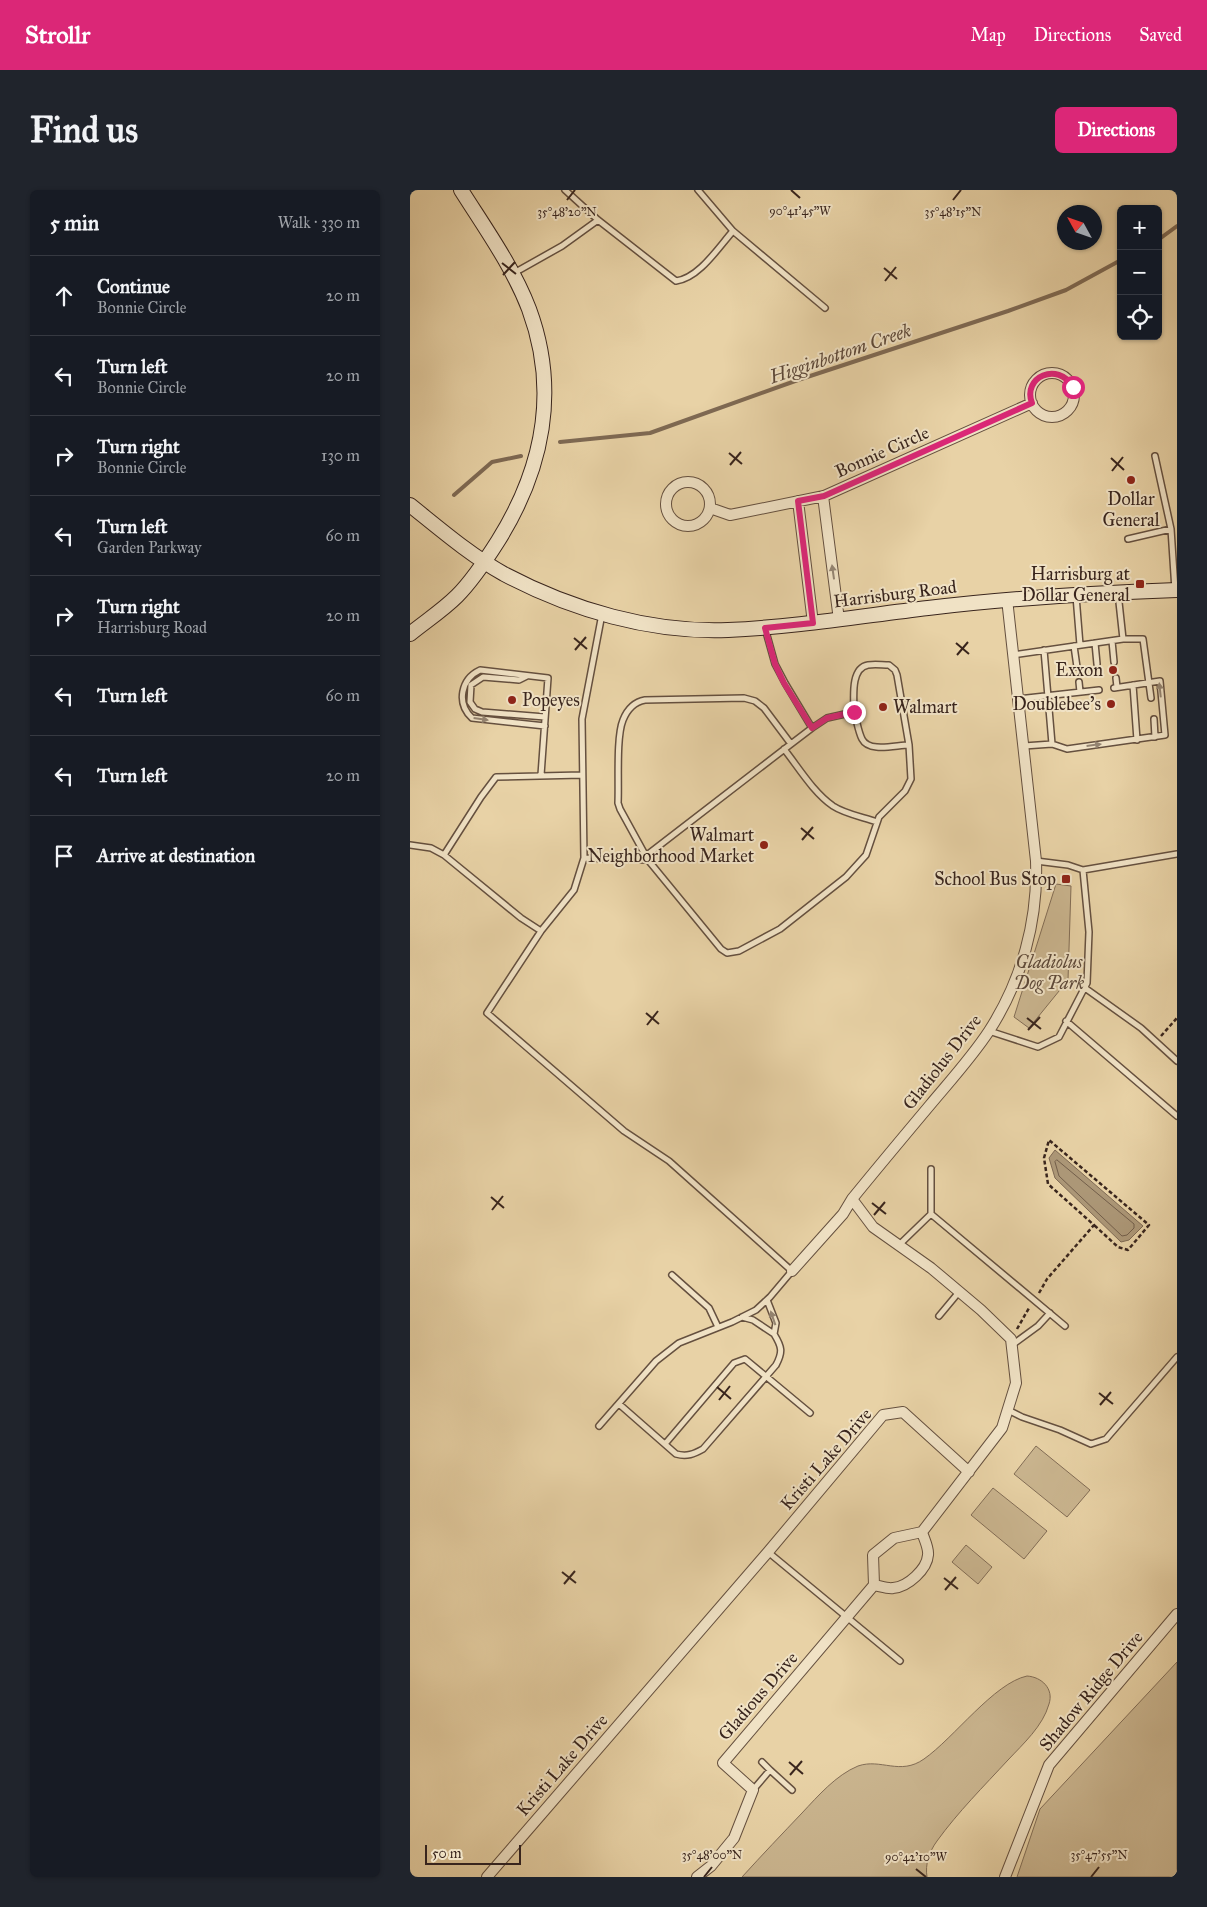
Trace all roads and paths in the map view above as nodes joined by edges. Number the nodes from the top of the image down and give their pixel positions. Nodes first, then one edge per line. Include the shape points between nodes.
1 (461, 190) edge
2 (565, 190) edge
3 (698, 190) edge
4 (598, 220) junction
5 (733, 231) junction
6 (512, 274) junction
7 (825, 308) dead end
8 (1032, 403) junction
9 (1156, 456) dead end
10 (822, 496) junction
11 (798, 501) junction
12 (410, 505) edge
13 (710, 508) junction
14 (1171, 529) junction
15 (1128, 539) dead end
16 (485, 562) junction
17 (1176, 590) edge
18 (1118, 592) junction
19 (1076, 596) junction
20 (1007, 599) junction
21 (602, 614) junction
22 (839, 620) junction
23 (813, 623) junction
24 (765, 628) junction
25 (410, 634) edge
26 (1123, 640) junction
27 (1112, 641) junction
28 (1095, 643) junction
29 (1077, 646) junction
30 (1044, 650) junction
31 (1013, 655) junction
32 (1114, 662) dead end
33 (1097, 664) dead end
34 (1077, 667) dead end
35 (527, 676) junction
36 (1116, 678) dead end
37 (1079, 682) dead end
38 (1149, 682) junction
39 (1133, 685) junction
40 (1099, 690) dead end
41 (1080, 692) junction
42 (1048, 696) junction
43 (1151, 698) dead end
44 (1018, 699) junction
45 (854, 712) junction
46 (545, 717) junction
47 (1154, 719) dead end
48 (545, 726) junction
49 (812, 728) junction
50 (1155, 737) junction
51 (1137, 740) junction
52 (791, 744) junction
53 (1052, 744) junction
54 (909, 745) junction
55 (1023, 746) junction
56 (784, 749) junction
57 (541, 775) junction
58 (582, 775) junction
59 (877, 822) junction
60 (410, 845) edge
61 (1177, 854) edge
62 (444, 856) junction
63 (647, 857) junction
64 (584, 858) junction
65 (1036, 861) junction
66 (1082, 870) junction
67 (542, 931) junction
68 (1085, 988) junction
69 (1177, 1018) edge
70 (1066, 1021) junction
71 (989, 1030) junction
72 (1156, 1042) junction
73 (1177, 1061) edge
74 (1177, 1116) edge
75 (931, 1169) dead end
76 (852, 1199) junction
77 (930, 1214) junction
78 (1094, 1225) junction
79 (898, 1245) junction
80 (792, 1271) junction
81 (672, 1275) dead end
82 (959, 1292) junction
83 (767, 1300) junction
84 (1034, 1300) junction
85 (1050, 1313) junction
86 (742, 1316) junction
87 (939, 1316) dead end
88 (1065, 1326) dead end
89 (718, 1327) junction
90 (774, 1334) junction
91 (1011, 1342) junction
92 (1177, 1357) edge
93 (766, 1377) junction
94 (619, 1404) junction
95 (1007, 1410) junction
96 (810, 1414) dead end
97 (600, 1426) dead end
98 (665, 1444) junction
99 (969, 1472) junction
100 (922, 1532) junction
101 (768, 1552) junction
102 (874, 1586) junction
103 (1177, 1614) edge
104 (847, 1617) junction
105 (900, 1661) dead end
106 (762, 1762) dead end
107 (770, 1770) junction
108 (753, 1790) junction
109 (792, 1790) dead end
110 (487, 1877) edge
111 (697, 1877) edge
112 (1005, 1877) edge

1 - 6 main road
2 - 4 lane
3 - 5 lane
4 - 5 lane via 676,281 685,280 701,267
4 - 6 lane via 562,246
5 - 7 lane
6 - 16 main road via 529,309 542,350 546,392 540,443 525,491
8 - 8 street via 1045,416 1060,416 1074,401 1073,387 1064,376 1044,375 1033,385 1030,392
8 - 10 street, Bonnie Circle
9 - 14 lane
10 - 11 street, Bonnie Circle
22 -> 10 street
11 - 13 street, Bonnie Circle via 730,515
11 - 23 street
12 - 16 main road, Harrisburg Road
13 - 13 street via 708,493 696,483 681,482 666,497 666,511 681,526 702,522
14 - 15 lane
14 - 17 lane
16 - 21 main road, Harrisburg Road via 551,596
16 - 25 main road via 458,595
17 - 18 main road, Harrisburg Road
18 - 19 main road, Harrisburg Road
18 - 26 lane
19 - 20 main road, Harrisburg Road
19 - 29 lane
20 - 22 main road, Harrisburg Road
20 - 31 street, Gladiolus Drive
21 - 24 main road, Harrisburg Road via 679,629
21 - 58 lane via 582,719
22 - 23 main road, Harrisburg Road
23 - 24 main road, Harrisburg Road
24 - 49 lane via 775,664
26 - 27 lane
26 - 38 lane via 1143,638
27 - 28 lane
27 - 32 lane
28 - 29 lane
28 - 33 lane
29 - 30 lane
29 - 34 lane
30 - 31 lane
30 - 42 lane
31 - 44 street, Gladiolus Drive
35 - 46 lane via 548,678
35 - 46 lane via 519,680 483,677 471,686 470,702 482,712
35 -> 48 lane via 480,670 472,674 462,699 465,711 472,718
36 - 39 lane via 1116,688
37 - 41 lane
38 - 39 lane
38 - 43 lane
50 -> 38 lane via 1165,735 1160,682
39 - 51 lane
40 - 41 lane
41 - 42 lane
42 - 44 lane
42 - 53 lane
44 - 55 street, Gladiolus Drive
45 - 49 lane via 827,718
45 - 54 lane via 863,741 868,746
45 - 54 lane via 855,680 860,670 866,665 889,665 897,675
46 - 48 lane
47 - 50 lane
48 - 57 lane
49 - 52 lane
50 - 51 lane
53 -> 51 lane via 1067,749
52 - 56 lane
52 - 63 lane via 755,701 744,698 637,701 623,720 620,732 618,803
53 - 55 lane
54 - 59 lane via 911,779 905,791 878,817
55 - 65 street, Gladiolus Drive
56 - 59 lane via 813,787 833,806
56 - 63 lane
57 - 58 lane
57 - 62 lane via 496,777
58 - 64 lane
59 - 63 lane via 866,855 846,877 780,929 739,951 727,953
60 - 62 lane via 431,848
61 - 66 lane
62 - 67 lane
63 - 64 lane
64 - 67 lane via 574,890
65 - 66 lane
65 - 71 street, Gladiolus Drive via 1033,920 1026,949 1008,996
66 - 68 lane via 1089,932
67 - 80 lane via 487,1013 624,1131 669,1161
68 - 70 lane
68 - 72 lane
69 - 72 path
70 - 71 lane via 1058,1037 1038,1047
70 - 74 lane
71 - 76 street, Gladiolus Drive via 972,1056
72 - 73 lane
75 - 77 lane
76 - 79 street via 873,1227
76 - 80 street, Gladiolus Drive via 843,1214
77 - 79 lane
77 - 84 lane
78 - 78 path via 1048,1184 1044,1158 1049,1140 1149,1225 1128,1250 1118,1247
78 - 84 path via 1047,1279
79 - 82 street
80 - 83 lane
81 - 89 lane via 709,1308
82 - 87 lane
82 - 91 street
83 - 86 lane
90 -> 83 lane via 776,1323
84 - 85 lane
84 - 91 path
85 - 88 lane
85 - 91 lane via 1038,1326
86 - 89 lane
86 - 90 lane
89 - 94 lane via 679,1343 656,1361
90 - 93 lane via 781,1345 781,1356
91 - 95 street via 1016,1383
92 - 95 lane via 1106,1439 1091,1444
93 - 96 lane
93 - 98 lane via 703,1449 685,1456 676,1454
93 - 98 lane via 745,1359 734,1363
94 - 97 lane
94 - 98 lane
95 - 99 street via 1002,1428
99 - 100 street
99 - 101 street, Kristi Lake Drive via 903,1412 883,1415
100 - 102 street via 894,1538 873,1555
100 - 102 street via 928,1553 925,1566 917,1575 894,1588
101 - 104 lane
101 - 110 street, Kristi Lake Drive
102 - 104 street, Gladious Drive
103 - 112 street, Shadow Ridge Drive via 1049,1765
104 - 105 lane
104 - 108 street, Gladious Drive via 723,1762
106 - 107 lane
107 - 108 lane
107 - 109 lane
108 - 111 street via 734,1838 711,1866

